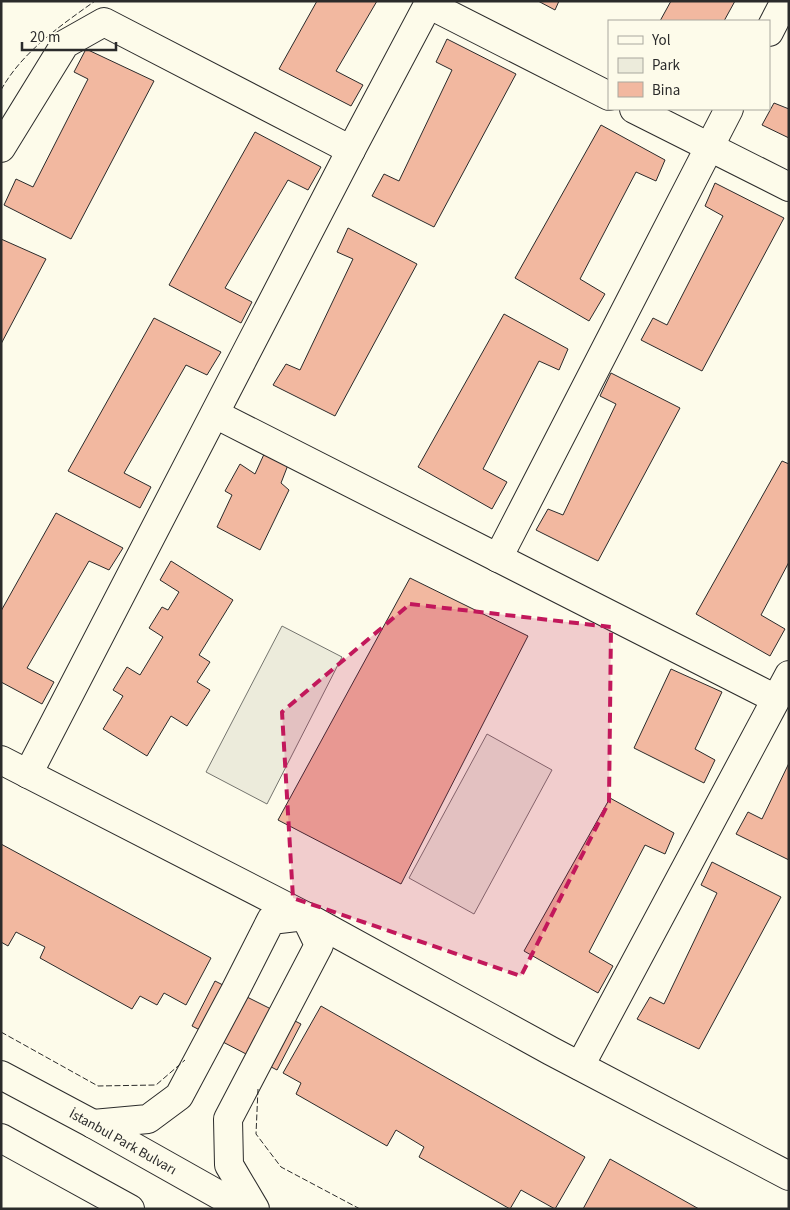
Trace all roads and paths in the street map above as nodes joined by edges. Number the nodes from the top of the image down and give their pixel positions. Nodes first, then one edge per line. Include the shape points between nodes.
1 (785, 1) edge
2 (429, 3) edge
3 (770, 30) edge
4 (608, 95) edge
5 (636, 110) edge
6 (728, 110) edge
7 (710, 147) junction
8 (1, 148) edge
9 (352, 150) junction
10 (789, 187) edge
11 (215, 414) junction
12 (498, 558) junction
13 (783, 687) edge
14 (1, 760) edge
15 (28, 774) junction
16 (305, 916) junction
17 (580, 1066) junction
18 (1, 1075) edge
19 (93, 1124) junction
20 (1, 1138) edge
21 (789, 1176) edge
22 (130, 1209) edge
23 (244, 1209) edge
24 (255, 1209) edge

1 - 3 main road
2 - 4 main road
2 - 9 main road
5 - 7 main road
6 - 7 main road
7 - 10 main road
7 - 12 main road
8 - 9 main road via 65,44 104,22
9 - 11 main road
11 - 12 main road
11 - 15 main road
12 - 13 main road
13 - 17 main road
14 - 15 main road
15 - 16 main road
16 - 17 main road
16 - 19 main road via 271,920 179,1096 148,1119
16 - 24 main road via 319,945 228,1119 229,1165
17 - 21 main road
18 - 19 main road, İstanbul Park Bulvarı
19 - 23 main road, İstanbul Park Bulvarı
20 - 22 main road

